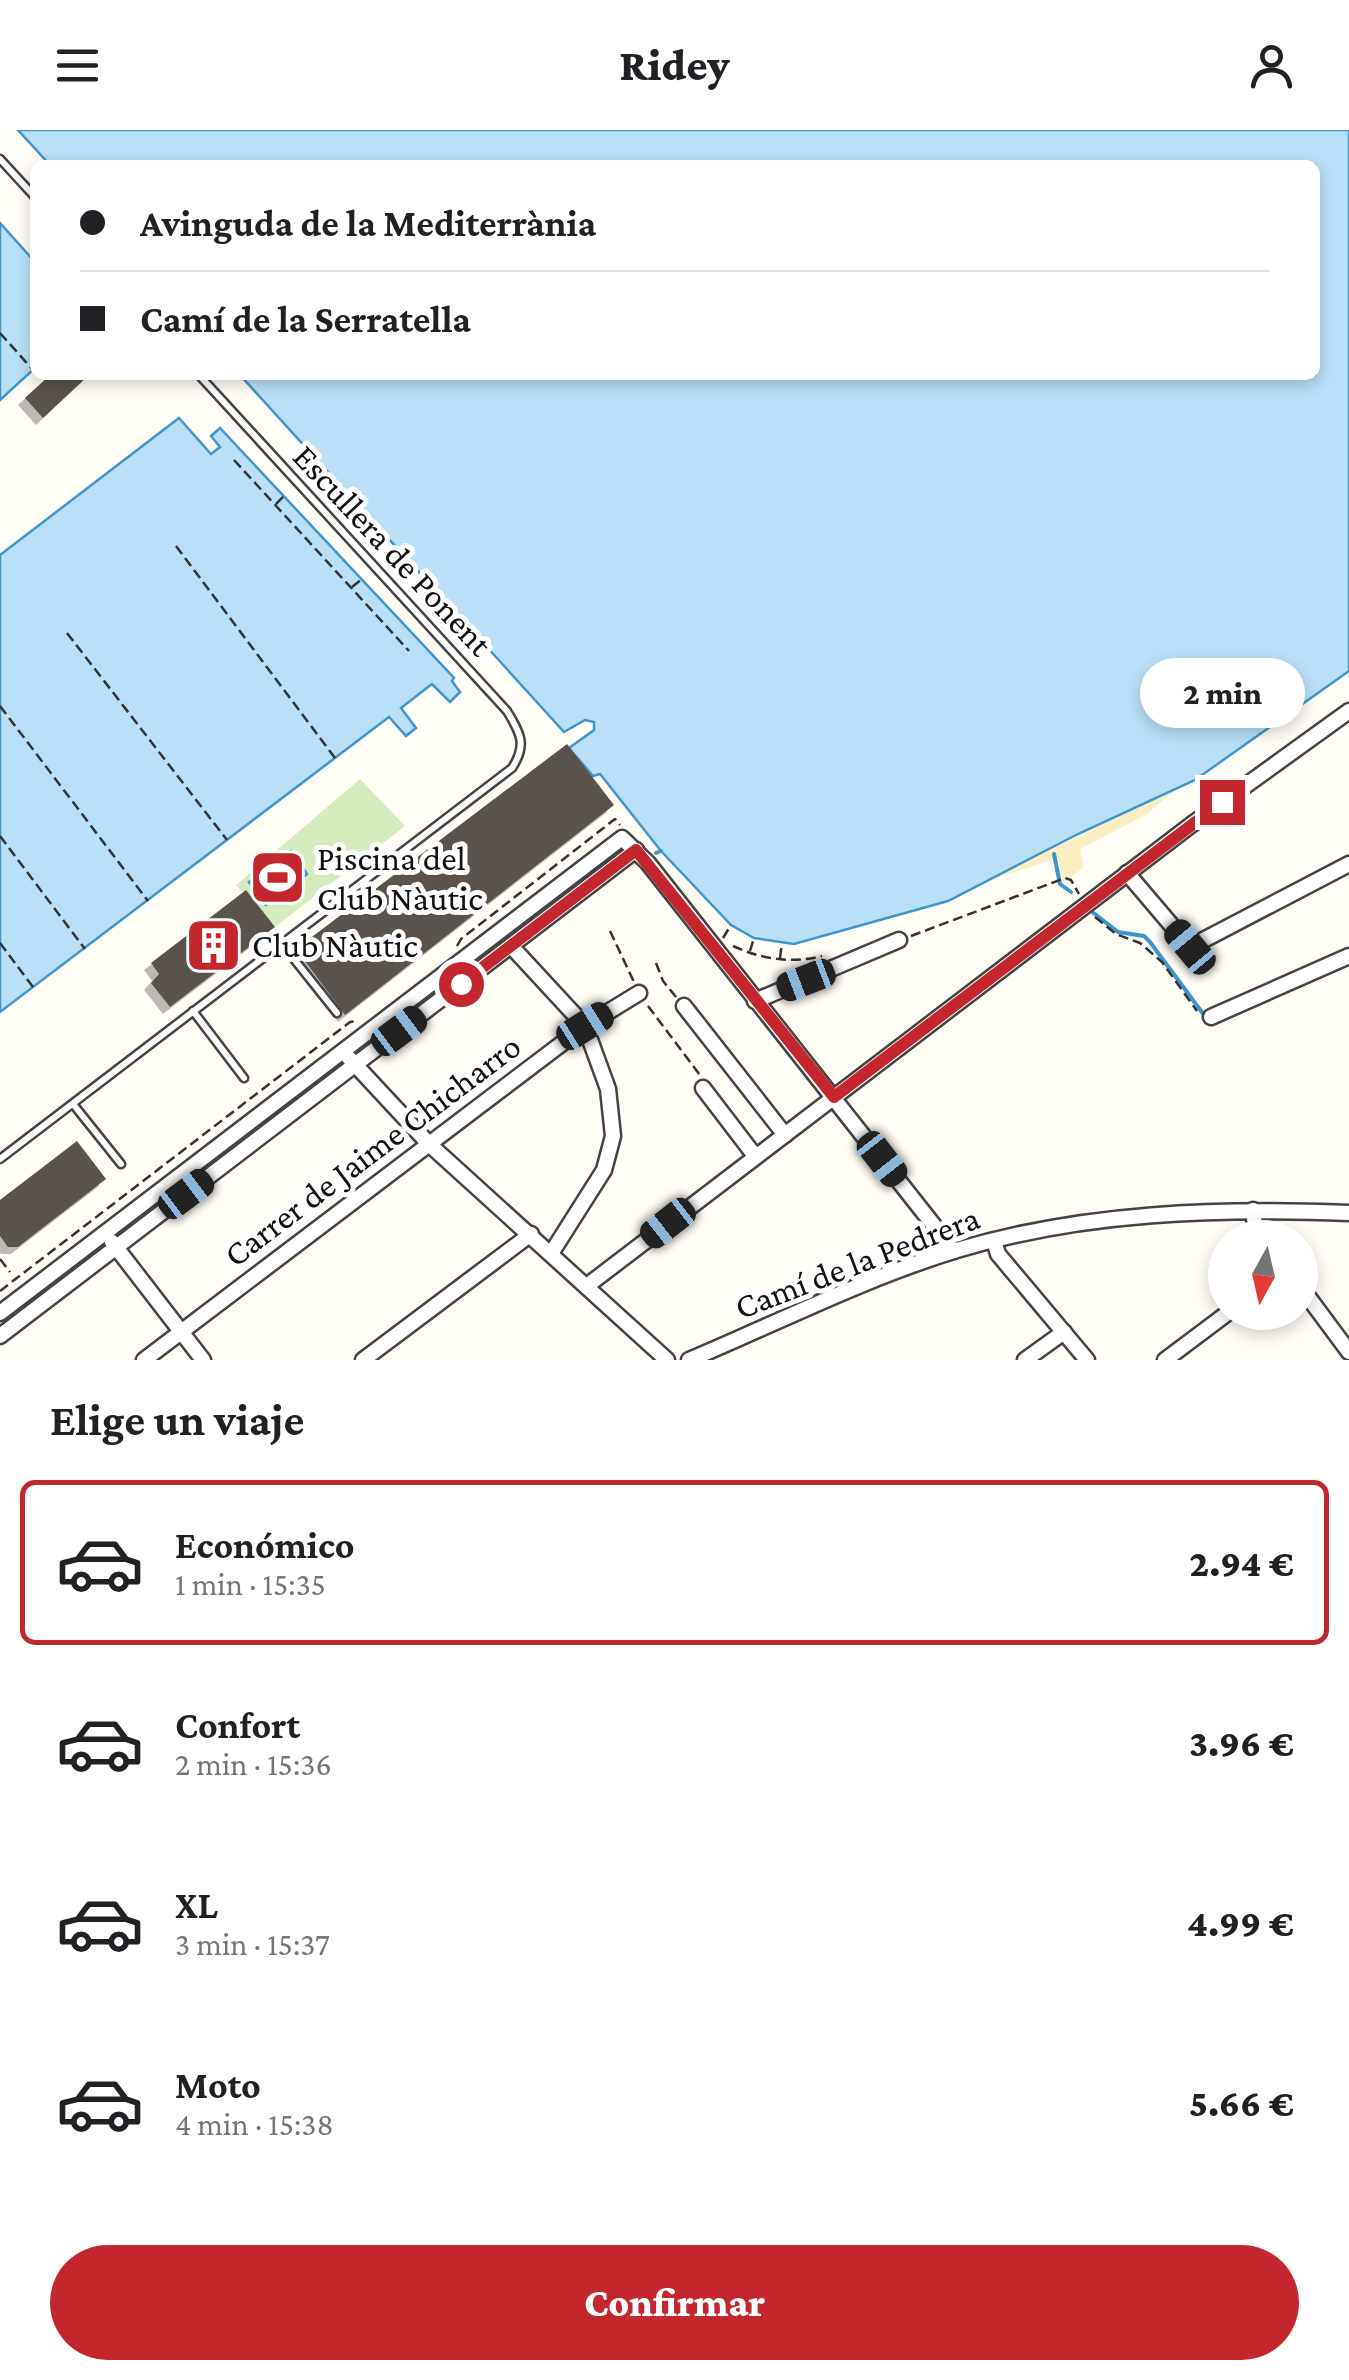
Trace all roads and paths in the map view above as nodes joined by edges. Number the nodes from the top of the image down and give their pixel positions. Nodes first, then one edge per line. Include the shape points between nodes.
1 (0, 159) edge
2 (30, 192) edge
3 (0, 333) edge
4 (30, 367) edge
5 (204, 380) edge
6 (234, 460) dead end
7 (285, 495) dead end
8 (276, 504) junction
9 (176, 546) dead end
10 (362, 578) dead end
11 (352, 587) junction
12 (67, 632) dead end
13 (409, 652) dead end
14 (0, 706) edge
15 (1349, 711) edge
16 (335, 758) dead end
17 (0, 836) edge
18 (228, 840) dead end
19 (636, 850) junction
20 (1349, 864) edge
21 (1128, 873) junction
22 (148, 901) dead end
23 (1086, 905) junction
24 (731, 925) dead end
25 (610, 932) dead end
26 (714, 932) dead end
27 (754, 938) dead end
28 (722, 939) junction
29 (899, 940) joint
30 (0, 943) edge
31 (782, 943) dead end
32 (282, 944) junction
33 (511, 946) junction
34 (85, 949) dead end
35 (455, 949) dead end
36 (750, 953) junction
37 (828, 954) dead end
38 (1349, 956) edge
39 (780, 959) junction
40 (656, 963) dead end
41 (33, 987) dead end
42 (638, 992) junction
43 (755, 1002) junction
44 (684, 1006) joint
45 (193, 1011) junction
46 (337, 1014) dead end
47 (1210, 1017) joint
48 (362, 1020) dead end
49 (585, 1026) junction
50 (342, 1051) junction
51 (355, 1064) junction
52 (244, 1078) dead end
53 (703, 1088) joint
54 (834, 1097) junction
55 (74, 1104) junction
56 (785, 1135) junction
57 (429, 1144) junction
58 (755, 1156) junction
59 (0, 1159) edge
60 (121, 1164) dead end
61 (1253, 1210) junction
62 (1349, 1214) edge
63 (1254, 1220) edge
64 (105, 1233) junction
65 (531, 1234) junction
66 (994, 1240) junction
67 (116, 1247) junction
68 (954, 1251) junction
69 (552, 1252) junction
70 (0, 1259) edge
71 (10, 1272) dead end
72 (588, 1285) junction
73 (0, 1291) edge
74 (1318, 1310) edge
75 (0, 1314) edge
76 (1208, 1328) edge
77 (181, 1332) junction
78 (1064, 1332) junction
79 (0, 1336) edge
80 (1349, 1352) edge
81 (144, 1360) edge
82 (203, 1360) edge
83 (362, 1360) edge
84 (667, 1360) edge
85 (689, 1360) edge
86 (1026, 1360) edge
87 (1087, 1360) edge
88 (1166, 1360) edge

1 - 2 lane
3 - 4 path
5 - 32 lane, Escullera de Ponent via 508,711 520,732 521,754 512,768
6 - 8 path
7 - 8 path
8 - 11 path
9 - 16 path
10 - 11 path
11 - 13 path
12 - 18 path
14 - 22 path
15 - 21 street
17 - 34 path
19 - 33 street
19 - 35 path via 615,818
19 - 43 street
19 - 50 street via 622,838
20 - 21 street via 1190,947
21 - 23 street
23 - 29 path via 1065,878
23 - 47 path via 1116,934 1140,943 1202,1017
23 - 54 street
24 - 28 path
25 - 42 path
26 - 28 path
27 - 36 path
28 - 36 path
29 - 43 street
30 - 41 path
31 - 39 path
32 - 45 lane
32 - 46 lane
33 - 49 street
33 - 51 street
36 - 39 path
37 - 39 path
38 - 47 street
40 - 44 path
42 - 49 street, Carrer de Jaime Chicharro
42 - 53 path via 707,1084
43 - 54 street
44 - 56 street
45 - 52 lane
45 - 55 lane
48 - 73 path via 350,1022
49 - 57 street, Carrer de Jaime Chicharro
49 - 69 street via 608,1089 613,1136 604,1170
50 - 51 street
50 - 64 street
51 - 57 street
51 - 67 street
53 - 58 street
54 - 56 street
54 - 68 street
55 - 59 lane
55 - 60 lane
56 - 58 street
57 - 65 street
57 - 77 street, Carrer de Jaime Chicharro
58 - 72 street
61 - 62 street, Camí de la Pedrera
61 - 63 street
61 - 66 street, Camí de la Pedrera via 1051,1227
64 - 67 street
64 - 75 street
65 - 69 street
65 - 83 street
66 - 68 street, Camí de la Pedrera
66 - 78 street via 998,1254
67 - 77 street
67 - 79 street
68 - 85 street, Camí de la Pedrera
69 - 72 street
70 - 71 path
72 - 84 street
74 - 80 street
76 - 88 street
77 - 81 street, Carrer de Jaime Chicharro
77 - 82 street
78 - 86 street
78 - 87 street

